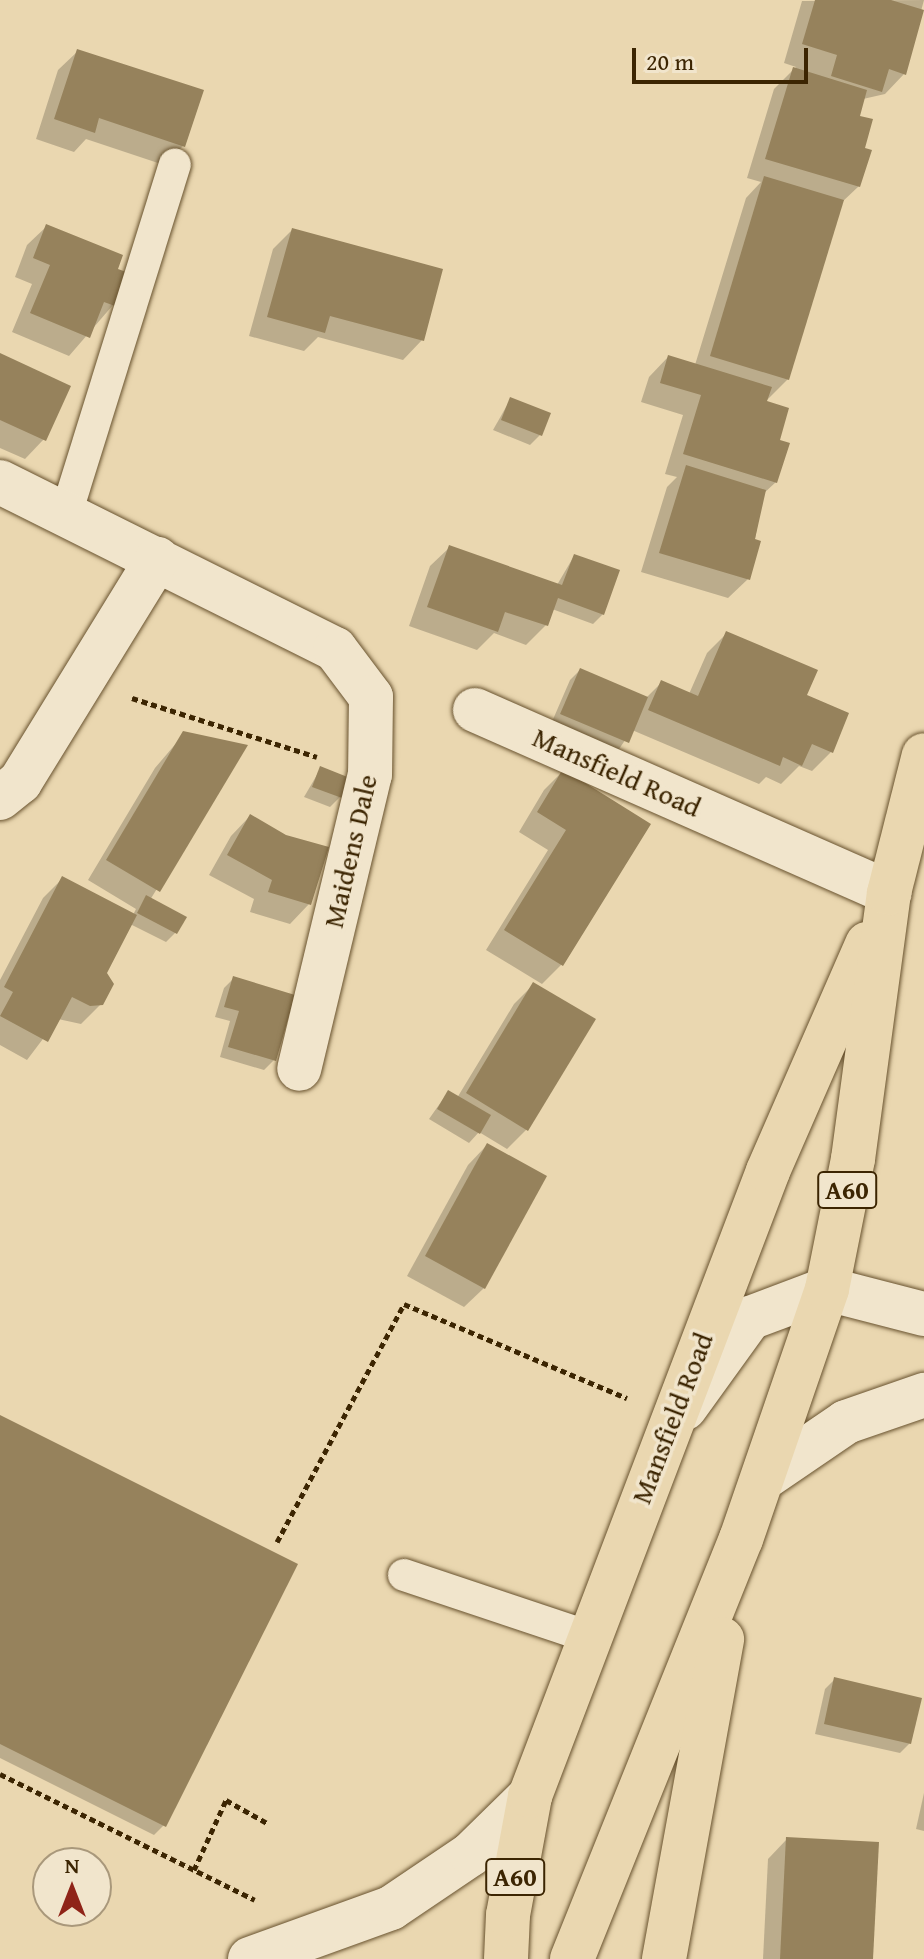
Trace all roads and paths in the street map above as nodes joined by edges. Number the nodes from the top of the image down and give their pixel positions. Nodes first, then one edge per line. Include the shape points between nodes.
1 (175, 165) dead end
2 (0, 482) edge
3 (66, 514) junction
4 (157, 559) junction
5 (81, 682) junction
6 (475, 710) dead end
7 (924, 755) edge
8 (370, 774) junction
9 (0, 798) edge
10 (889, 893) junction
11 (299, 1069) dead end
12 (827, 1289) junction
13 (924, 1314) edge
14 (924, 1395) edge
15 (667, 1428) junction
16 (764, 1478) junction
17 (741, 1539) junction
18 (277, 1542) dead end
19 (404, 1575) dead end
20 (589, 1637) junction
21 (0, 1774) edge
22 (530, 1796) junction
23 (267, 1823) dead end
24 (194, 1870) junction
25 (261, 1903) dead end
26 (250, 1959) edge
27 (506, 1959) edge
28 (572, 1959) edge
29 (664, 1959) edge

1 - 3 lane
2 - 3 street, Maidens Dale
3 - 4 street, Maidens Dale
4 - 5 street
4 - 8 street, Maidens Dale via 335,649 371,697
5 - 8 path
5 - 9 street via 20,782
6 - 10 street, Mansfield Road
7 - 10 highway, Mansfield Road / A60
8 - 11 street, Maidens Dale
10 - 12 highway, Mansfield Road / A60 via 853,1159
10 - 15 highway, Mansfield Road / A60 via 768,1171
12 - 13 street
12 - 15 street via 750,1318
12 - 16 highway, Mansfield Road / A60
14 - 16 street via 846,1422
15 - 18 path via 404,1304
15 - 20 highway, Mansfield Road / A60
16 - 17 highway, Mansfield Road / A60
17 - 28 highway, Mansfield Road / A60
17 - 29 highway, Mansfield Road / A60
19 - 20 lane
20 - 22 highway, Mansfield Road / A60
21 - 24 path
22 - 26 street via 471,1854 391,1908
22 - 27 highway, Mansfield Road / A60 via 508,1915
23 - 24 path via 226,1800
24 - 25 path

